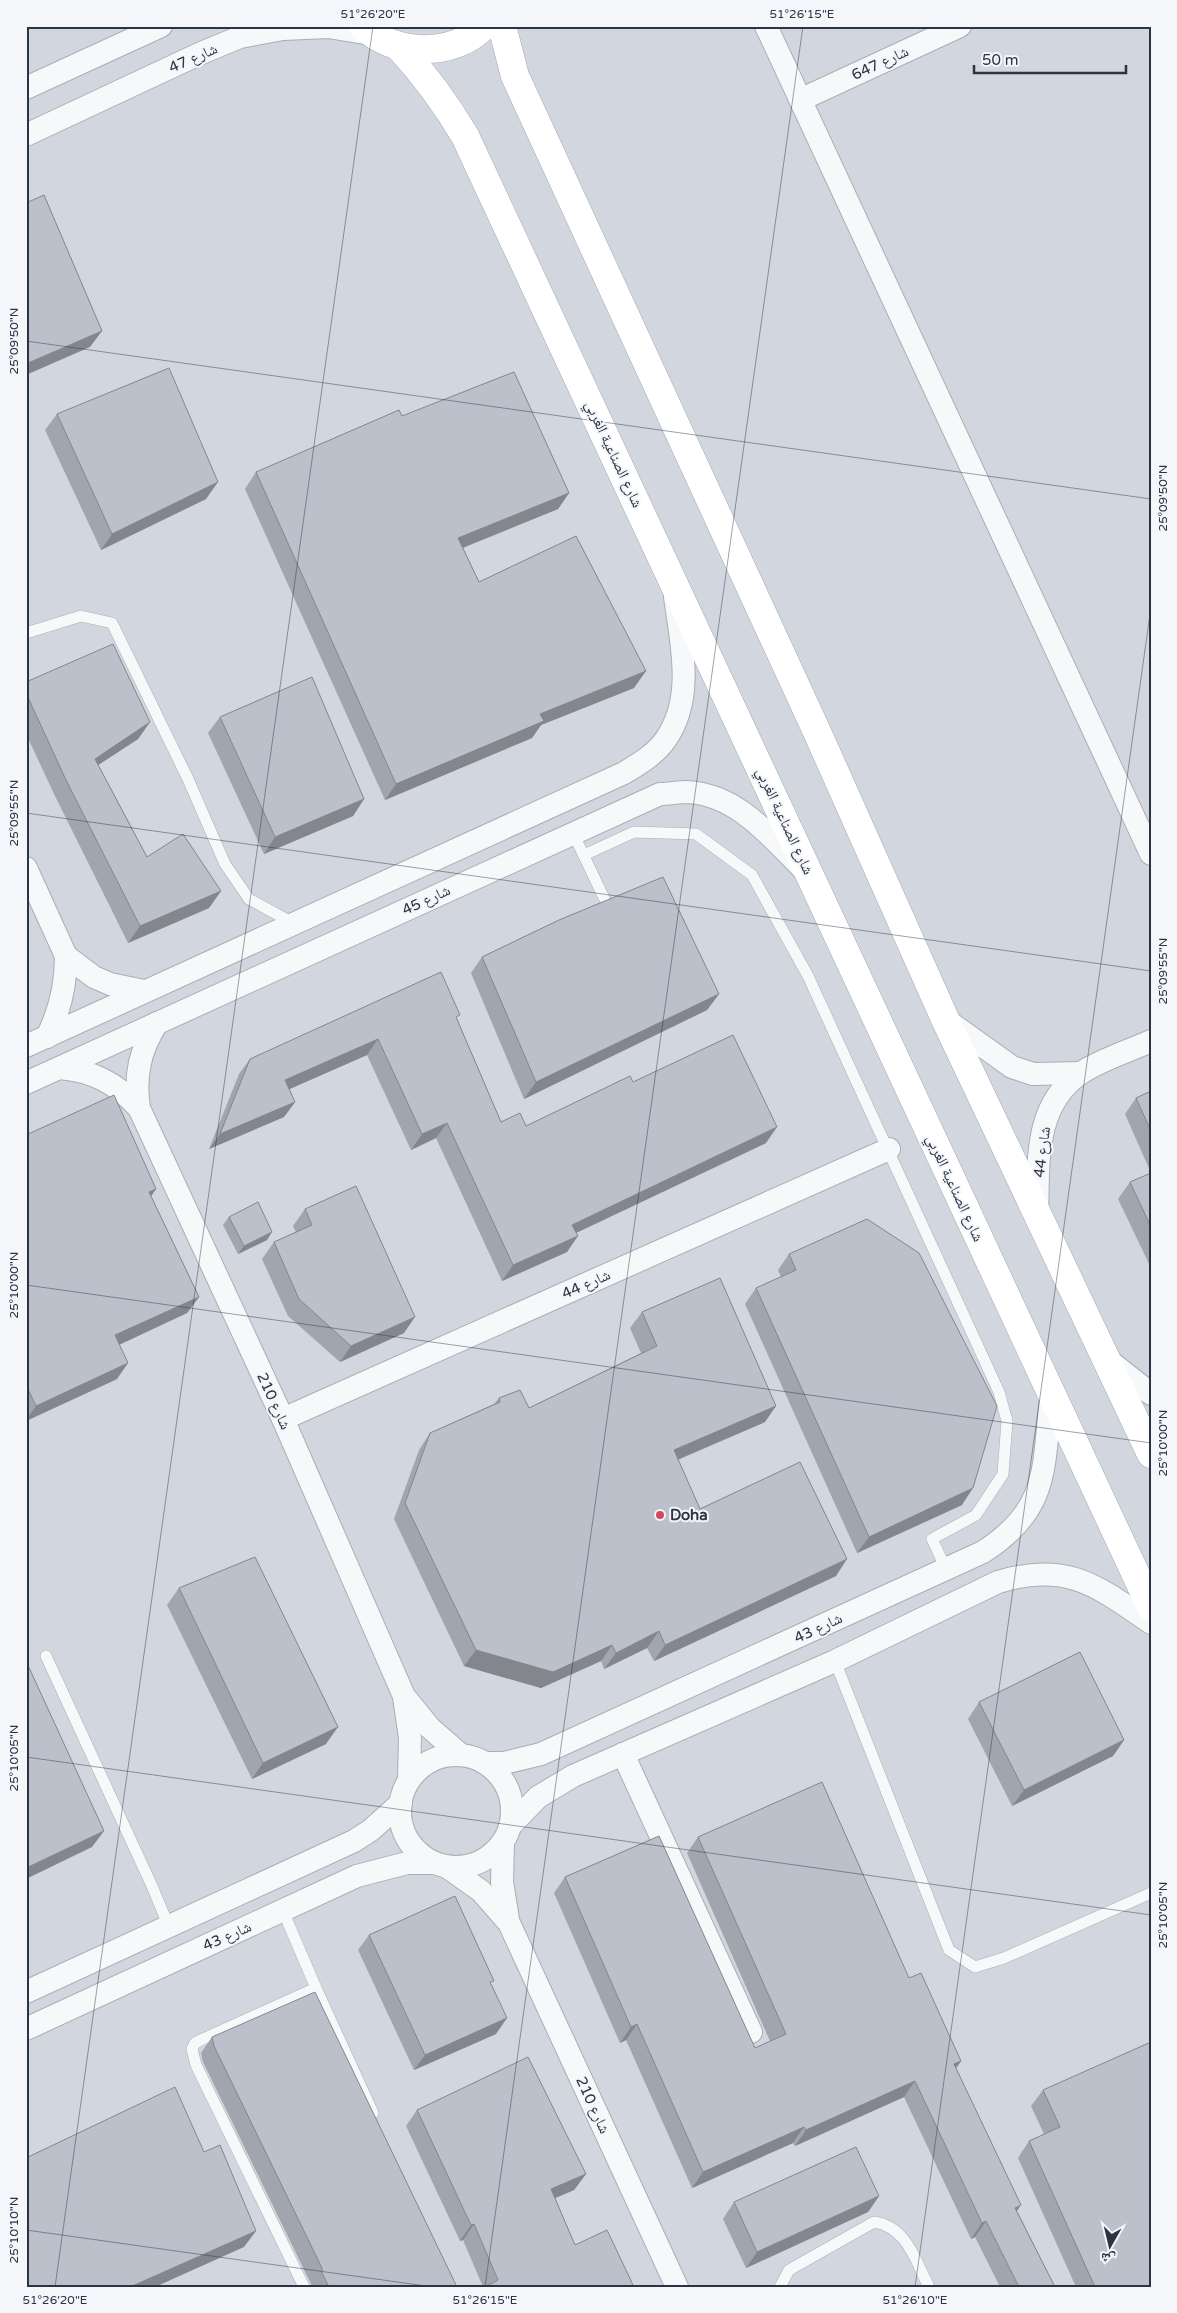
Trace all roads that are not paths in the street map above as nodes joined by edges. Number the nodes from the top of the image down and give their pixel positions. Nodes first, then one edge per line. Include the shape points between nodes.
1 (160, 26) edge
2 (484, 26) edge
3 (502, 26) edge
4 (766, 26) edge
5 (960, 26) edge
6 (367, 30) edge
7 (399, 47) junction
8 (26, 88) edge
9 (800, 100) junction
10 (26, 135) edge
11 (672, 578) junction
12 (26, 633) edge
13 (573, 833) junction
14 (1151, 854) edge
15 (584, 855) junction
16 (26, 868) edge
17 (812, 878) junction
18 (604, 898) dead end
19 (293, 923) junction
20 (66, 956) junction
21 (144, 991) junction
22 (945, 1019) junction
23 (157, 1023) junction
24 (47, 1037) junction
25 (1151, 1041) edge
26 (26, 1046) edge
27 (60, 1068) junction
28 (1081, 1073) junction
29 (26, 1083) edge
30 (139, 1108) junction
31 (889, 1149) junction
32 (1037, 1214) junction
33 (1106, 1358) junction
34 (1151, 1394) edge
35 (1051, 1396) junction
36 (283, 1419) junction
37 (1151, 1454) edge
38 (946, 1569) junction
39 (1151, 1607) edge
40 (1151, 1623) edge
41 (46, 1656) dead end
42 (835, 1661) junction
43 (404, 1696) junction
44 (623, 1754) junction
45 (461, 1755) junction
46 (485, 1763) junction
47 (410, 1780) junction
48 (401, 1803) junction
49 (507, 1834) junction
50 (440, 1865) junction
51 (1151, 1893) edge
52 (283, 1911) junction
53 (509, 1923) junction
54 (169, 1927) junction
55 (316, 1988) junction
56 (26, 1992) edge
57 (26, 2029) edge
58 (751, 2032) dead end
59 (376, 2120) edge
60 (304, 2287) edge
61 (677, 2287) edge
62 (780, 2287) edge
63 (929, 2287) edge

1 - 8 street
2 - 7 main road via 455,45 427,50
3 - 22 main road via 515,76 818,734
4 - 9 street
5 - 9 street, شارع 647
6 - 7 main road
6 - 10 street, شارع 47 via 328,27 283,29 240,38
7 - 11 main road, شارع الصناعية الغربي via 424,74 465,136
9 - 14 street
11 - 17 main road, شارع الصناعية الغربي
11 - 19 street via 684,687 678,717 666,741 645,760 624,772
12 - 19 lane via 81,616 112,623 188,779 225,864 249,899
13 - 15 lane
13 - 17 street, شارع 45 via 660,794 688,792 715,798 740,811
13 - 23 street, شارع 45
15 - 18 lane
15 - 31 lane via 634,832 696,834 752,875 808,976
16 - 20 street
17 - 35 main road, شارع الصناعية الغربي
19 - 21 street
20 - 21 street via 94,977
20 - 24 street via 64,990
21 - 24 street
22 - 28 street, شارع 44 via 1012,1067 1033,1074
22 - 32 main road
23 - 27 street, شارع 45
23 - 30 street, شارع 210 via 141,1055 137,1081
24 - 26 street
25 - 28 street, شارع 44
27 - 29 street, شارع 45
27 - 30 street, شارع 210 via 78,1070 112,1083
28 - 32 street, شارع 44 via 1050,1108 1042,1130
30 - 36 street, شارع 210
31 - 36 street, شارع 44
31 - 38 lane via 999,1392 1007,1421 1003,1474 976,1514 932,1539
32 - 33 main road
33 - 34 street
33 - 37 main road
35 - 38 street, شارع 43 via 1044,1468 1037,1494 1024,1517 1006,1537
35 - 39 main road, شارع الصناعية الغربي
36 - 43 street, شارع 210
38 - 46 street, شارع 43 via 542,1754 504,1763
40 - 42 street via 1114,1597 1070,1576 1022,1575 998,1582
41 - 54 lane
42 - 44 street
42 - 51 lane via 949,1950 975,1967 1004,1958
43 - 45 street, شارع 210 via 430,1728
43 - 47 street, شارع 210 via 410,1738
44 - 49 street via 554,1786 538,1797
44 - 58 street
45 - 46 street
45 - 47 street via 437,1758
46 - 49 street via 497,1772 511,1797 513,1811
47 - 48 street
48 - 50 street via 402,1827 407,1838 423,1856
48 - 54 street via 354,1841
49 - 50 street via 495,1852 479,1863 460,1868
49 - 53 street, شارع 210 via 502,1882
50 - 52 street, شارع 43 via 407,1864 357,1876
50 - 53 street, شارع 210 via 481,1891
52 - 55 lane
52 - 57 street, شارع 43
53 - 61 street, شارع 210
54 - 56 street
55 - 59 lane
55 - 60 lane via 203,2040 192,2050 196,2065
62 - 63 lane via 789,2270 874,2222 886,2224 901,2234

